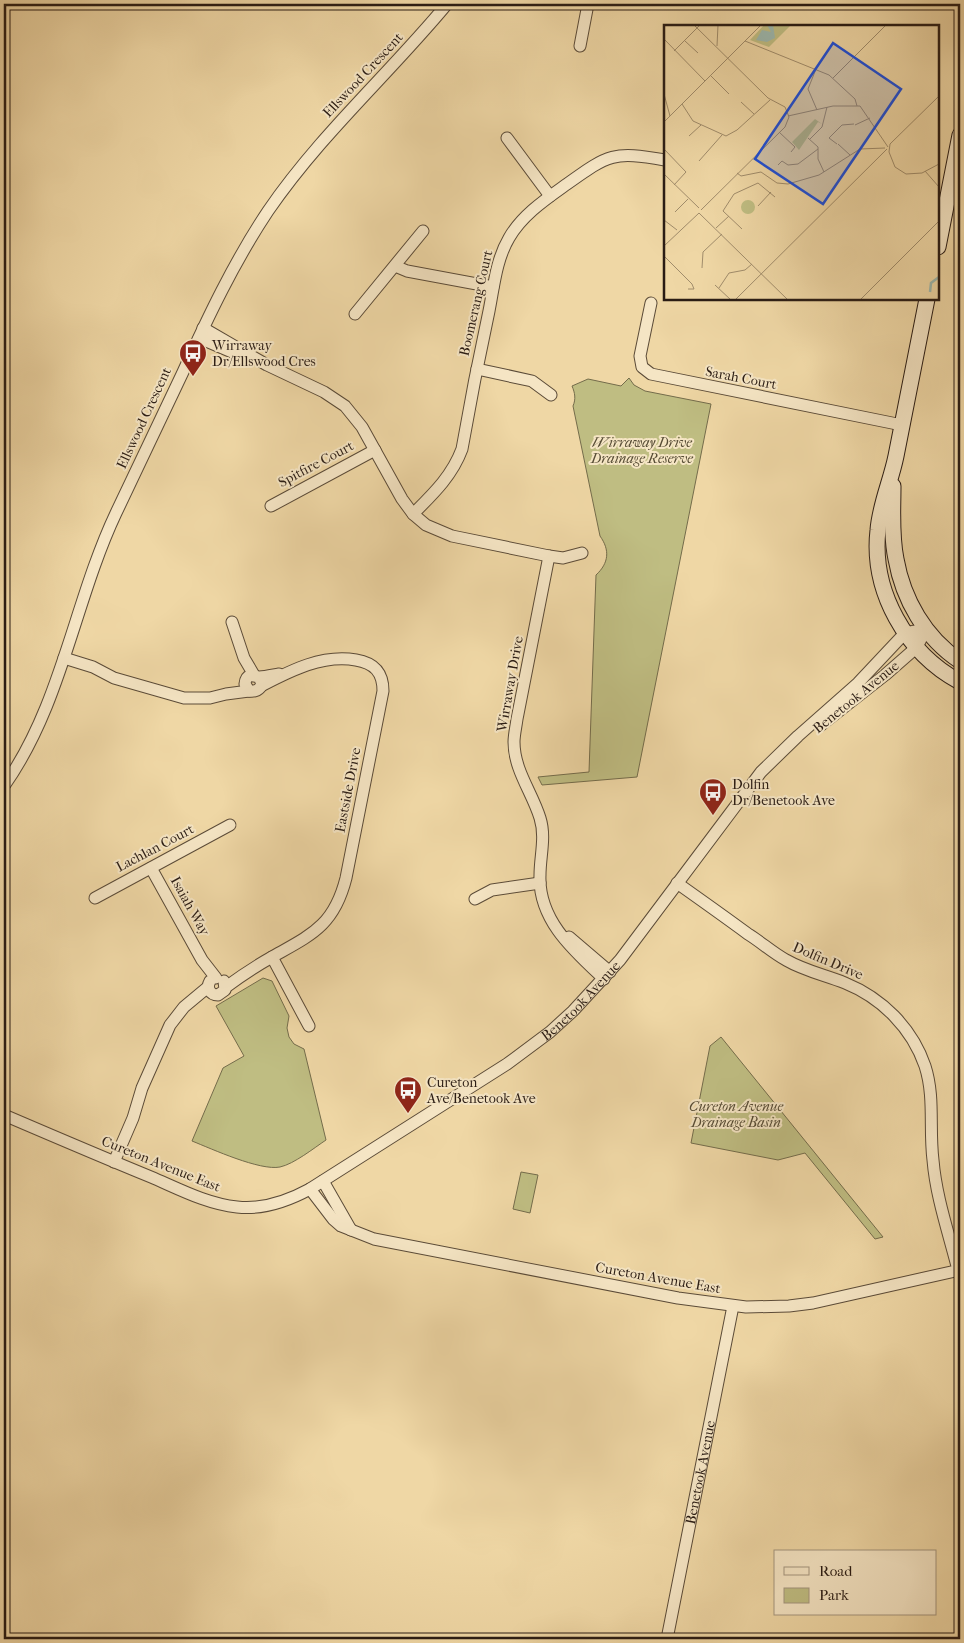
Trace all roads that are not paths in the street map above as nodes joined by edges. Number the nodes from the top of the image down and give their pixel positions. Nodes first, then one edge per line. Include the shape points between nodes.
1 (447, 4) edge
2 (588, 4) edge
3 (580, 46) dead end
4 (960, 135) edge
5 (507, 138) dead end
6 (664, 160) edge
7 (550, 196) junction
8 (423, 231) dead end
9 (939, 242) edge
10 (395, 266) junction
11 (493, 287) junction
12 (927, 300) edge
13 (651, 303) dead end
14 (355, 314) dead end
15 (201, 333) junction
16 (477, 369) junction
17 (551, 395) dead end
18 (902, 425) junction
19 (375, 450) junction
20 (893, 469) junction
21 (271, 506) dead end
22 (413, 514) junction
23 (582, 553) dead end
24 (550, 556) junction
25 (232, 622) dead end
26 (926, 629) junction
27 (905, 633) junction
28 (917, 647) junction
29 (960, 661) edge
30 (63, 662) junction
31 (252, 681) junction
32 (960, 682) edge
33 (778, 757) junction
34 (4, 786) edge
35 (230, 825) dead end
36 (151, 868) junction
37 (540, 883) junction
38 (677, 883) junction
39 (95, 898) dead end
40 (475, 899) dead end
41 (272, 957) junction
42 (607, 976) junction
43 (216, 984) junction
44 (309, 1026) dead end
45 (4, 1115) edge
46 (111, 1160) junction
47 (323, 1181) junction
48 (310, 1189) junction
49 (352, 1230) junction
50 (959, 1270) edge
51 (733, 1306) junction
52 (667, 1639) edge

1 - 15 street, Ellswood Crescent via 332,130 288,184 239,258
2 - 3 street
4 - 9 main road
5 - 7 street
6 - 7 street, Boomerang Court via 636,155 609,158 590,167
7 - 11 street, Boomerang Court via 530,212 509,237 497,266
8 - 10 street
10 - 11 street
10 - 14 street
11 - 16 street, Boomerang Court
12 - 18 main road
13 - 18 street, Sarah Court via 640,356 642,367 650,374
15 - 19 street via 225,350 267,365 324,392 345,406
15 - 30 street, Ellswood Crescent via 104,540
16 - 17 street via 532,381
16 - 22 street, Boomerang Court via 457,461 444,482
18 - 20 main road
19 - 21 street, Spitfire Court
19 - 22 street
20 - 26 main road via 895,558 910,603
20 - 27 main road via 881,508 877,551 885,593
22 - 24 street via 452,536
23 - 24 street via 563,558
24 - 37 street, Wirraway Drive via 514,742 519,770 541,820
25 - 31 street
26 - 27 street
26 - 28 street, Benetook Avenue
26 - 29 main road
27 - 28 main road
27 - 33 street, Benetook Avenue via 858,683
28 - 32 main road
28 - 33 street, Benetook Avenue
30 - 31 street, Eastside Drive via 91,674 184,698 210,698
30 - 34 street, Ellswood Crescent via 32,741
31 - 41 street, Eastside Drive via 335,658 365,661 382,677 383,691 342,893 320,928
33 - 38 street, Benetook Avenue via 743,794
35 - 36 street, Lachlan Court
36 - 39 street, Lachlan Court
36 - 43 street, Isaiah Way
37 - 40 street via 492,890
37 - 42 street, Wirraway Drive via 546,911 557,929 581,946
38 - 42 street, Benetook Avenue
38 - 50 street, Dolfin Drive via 784,959 867,994 902,1025 925,1065 932,1107 932,1160
41 - 43 street, Eastside Drive
41 - 44 street
42 - 47 street, Benetook Avenue via 528,1050
43 - 46 street, Eastside Drive via 184,1007 170,1025 142,1088 133,1118
45 - 46 street, Cureton Avenue East
46 - 48 street, Cureton Avenue East via 209,1201 238,1207 282,1202
47 - 48 street, Cureton Avenue East
47 - 49 street
48 - 49 street, Cureton Avenue East via 341,1226
49 - 51 street, Cureton Avenue East via 384,1241
50 - 51 street, Cureton Avenue East via 813,1303 774,1307
51 - 52 street, Benetook Avenue

